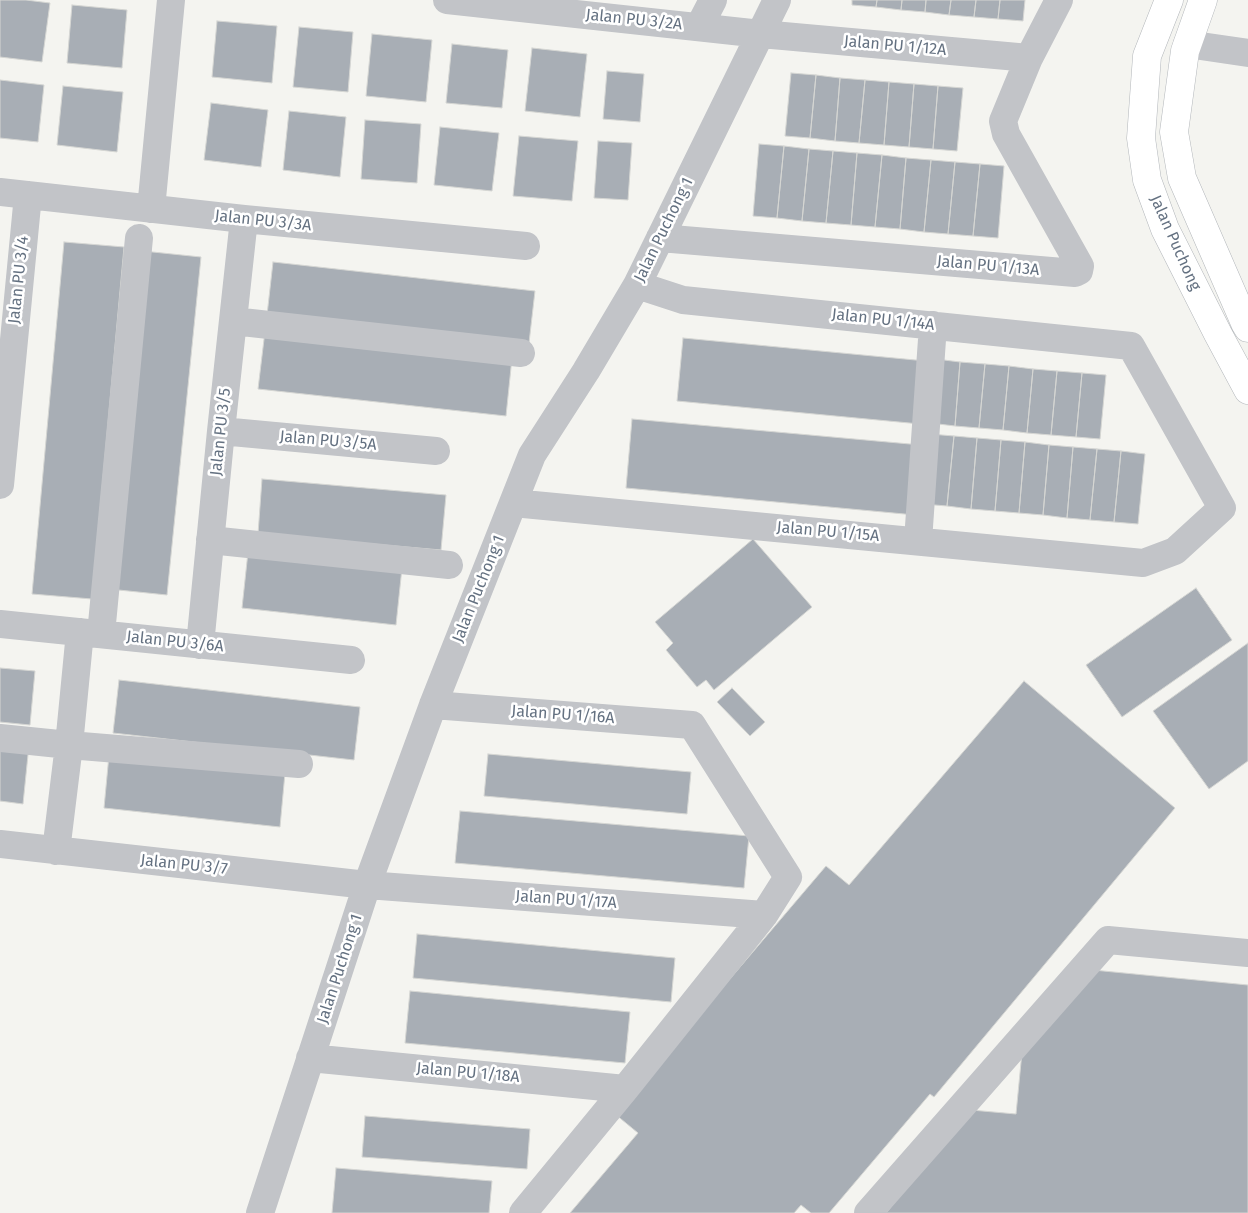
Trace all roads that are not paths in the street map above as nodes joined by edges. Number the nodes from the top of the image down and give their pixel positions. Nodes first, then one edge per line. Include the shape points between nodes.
1 (171, 0) edge
2 (447, 0) edge
3 (714, 0) edge
4 (777, 0) edge
5 (1059, 0) edge
6 (1169, 0) edge
7 (1203, 0) edge
8 (699, 28) junction
9 (761, 34) junction
10 (1187, 44) junction
11 (1248, 53) edge
12 (1029, 58) junction
13 (0, 192) edge
14 (28, 195) junction
15 (151, 208) junction
16 (244, 219) junction
17 (139, 238) dead end
18 (660, 238) junction
19 (526, 246) dead end
20 (637, 285) junction
21 (8, 302) edge
22 (233, 321) junction
23 (933, 325) junction
24 (1248, 328) edge
25 (521, 353) dead end
26 (1248, 390) edge
27 (3, 408) edge
28 (221, 431) junction
29 (436, 451) dead end
30 (0, 485) edge
31 (513, 503) junction
32 (210, 540) junction
33 (918, 541) junction
34 (1143, 563) joint
35 (450, 565) dead end
36 (0, 624) edge
37 (91, 633) junction
38 (200, 644) junction
39 (351, 660) dead end
40 (433, 705) junction
41 (0, 738) edge
42 (69, 745) junction
43 (299, 764) dead end
44 (0, 844) edge
45 (56, 851) junction
46 (367, 885) junction
47 (764, 915) junction
48 (1248, 953) edge
49 (310, 1058) junction
50 (625, 1088) junction
51 (260, 1213) edge
52 (523, 1213) edge
53 (868, 1213) edge

1 - 15 street
2 - 8 street, Jalan PU 3/2A
3 - 8 street
4 - 9 street, Jalan Puchong 1
5 - 12 street
6 - 26 main road, Jalan Puchong via 1147,56 1141,138 1147,180 1165,229
7 - 10 main road, Jalan Puchong
8 - 9 street, Jalan PU 3/2A
9 - 12 street, Jalan PU 1/12A
9 - 18 street, Jalan Puchong 1
10 - 11 street
10 - 24 main road, Jalan Puchong via 1174,132 1182,178
12 - 18 street, Jalan PU 1/13A via 1003,121 1006,134 1080,266 1075,273
13 - 14 street, Jalan PU 3/3A
14 - 15 street, Jalan PU 3/3A
14 - 21 street, Jalan PU 3/4
15 - 16 street, Jalan PU 3/3A
16 - 19 street, Jalan PU 3/3A
16 - 22 street, Jalan PU 3/5
17 - 37 street
18 - 20 street, Jalan Puchong 1
20 - 23 street, Jalan PU 1/14A via 683,300
20 - 31 street, Jalan Puchong 1 via 532,455
21 - 27 street, Jalan PU 3/4
22 - 25 street
22 - 28 street, Jalan PU 3/5
23 - 33 street
23 - 34 street, Jalan PU 1/14A via 1131,346 1222,508 1175,551
27 - 30 street, Jalan PU 3/4
28 - 29 street, Jalan PU 3/5A
28 - 32 street, Jalan PU 3/5
31 - 33 street, Jalan PU 1/15A
31 - 40 street, Jalan Puchong 1
32 - 35 street
32 - 38 street, Jalan PU 3/5
33 - 34 street, Jalan PU 1/15A
36 - 37 street, Jalan PU 3/6A
37 - 38 street, Jalan PU 3/6A
37 - 42 street
38 - 39 street, Jalan PU 3/6A
40 - 46 street, Jalan Puchong 1
40 - 47 street, Jalan PU 1/16A via 692,725 788,877
41 - 42 street
42 - 43 street
42 - 45 street
44 - 45 street, Jalan PU 3/7
45 - 46 street, Jalan PU 3/7
46 - 47 street, Jalan PU 1/17A
46 - 49 street, Jalan Puchong 1
47 - 50 street
48 - 53 street via 1108,940
49 - 50 street, Jalan PU 1/18A
49 - 51 street, Jalan Puchong 1
50 - 52 street

